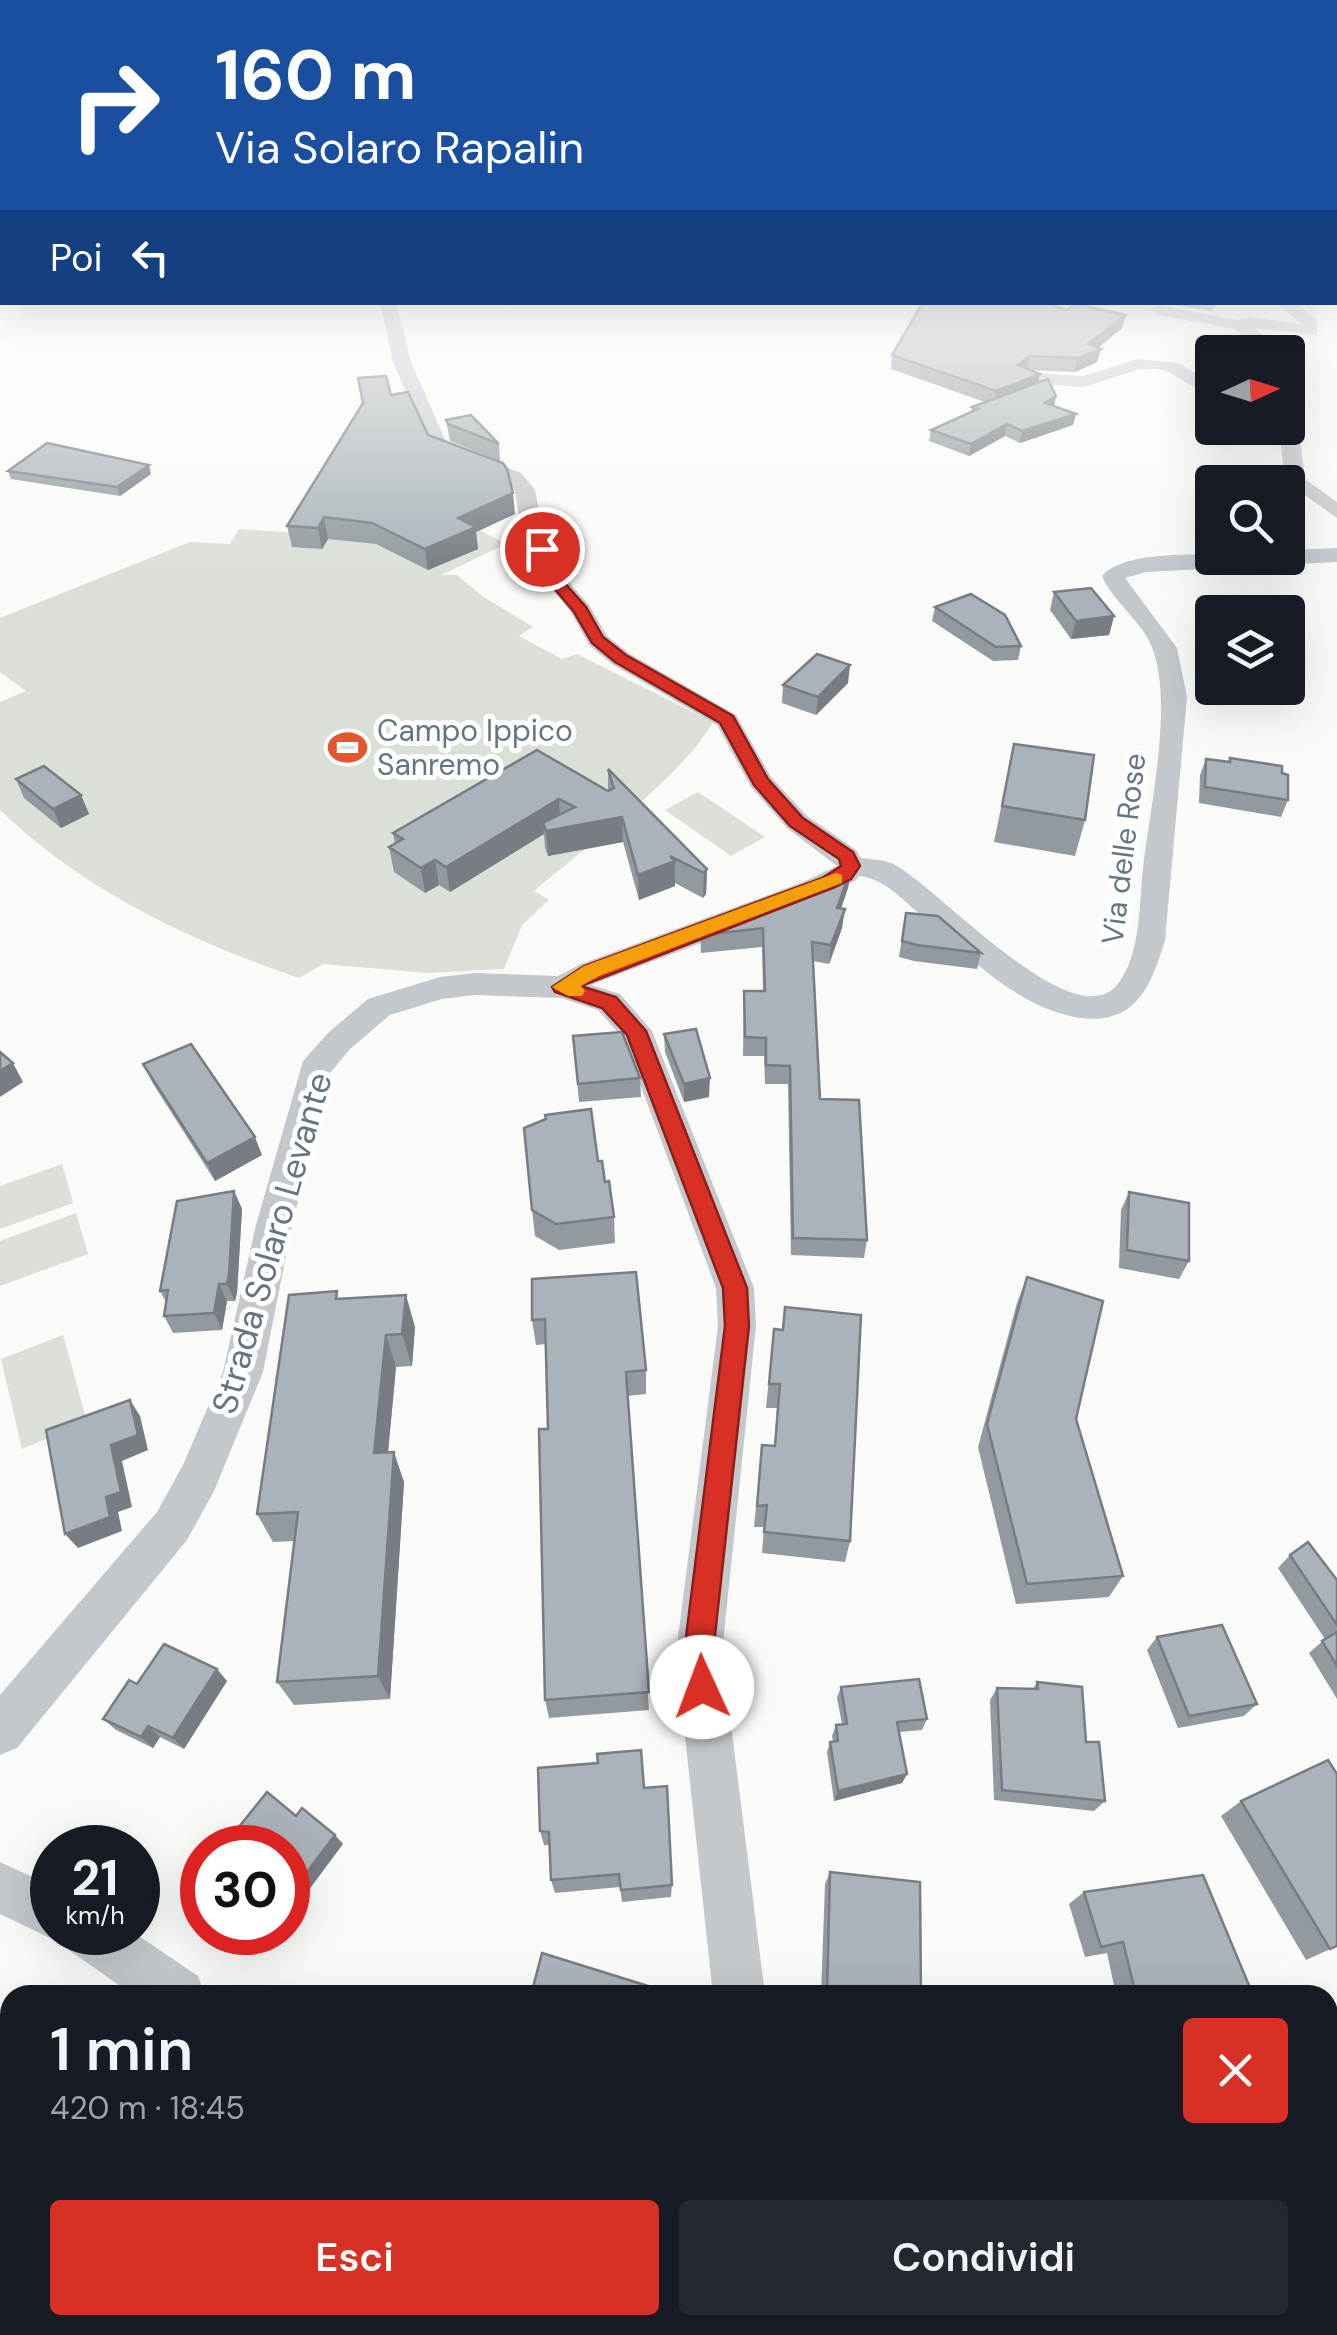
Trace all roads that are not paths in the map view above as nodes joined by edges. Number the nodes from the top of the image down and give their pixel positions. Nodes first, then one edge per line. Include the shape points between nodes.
1 (400, 354) edge
2 (1028, 378) edge
3 (1195, 382) edge
4 (1288, 445) edge
5 (1337, 512) edge
6 (1337, 554) edge
7 (1305, 556) edge
8 (1195, 562) edge
9 (851, 866) junction
10 (562, 987) junction
11 (0, 1731) edge
12 (0, 1887) edge
13 (30, 1901) edge
14 (121, 1955) edge
15 (164, 1985) edge
16 (738, 1985) edge

1 - 9 street via 440,448 514,477 525,490 532,530 556,581 597,640 727,720 760,781
2 - 3 street via 1084,382 1156,364
4 - 5 street via 1295,481
6 - 7 street, Via delle Rose
8 - 9 street, Via delle Rose via 1126,568 1113,576 1165,648 1175,697 1150,940 1124,999 1104,1008 1056,1000 1000,966 882,870
9 - 10 street via 845,875
10 - 11 street, Strada Solaro Levante via 476,984 379,1007 315,1069 243,1372 199,1477 172,1526
10 - 16 street, Strada Solaro Levante via 609,1002 636,1031 735,1288 737,1326 698,1653
12 - 13 street
14 - 15 street

